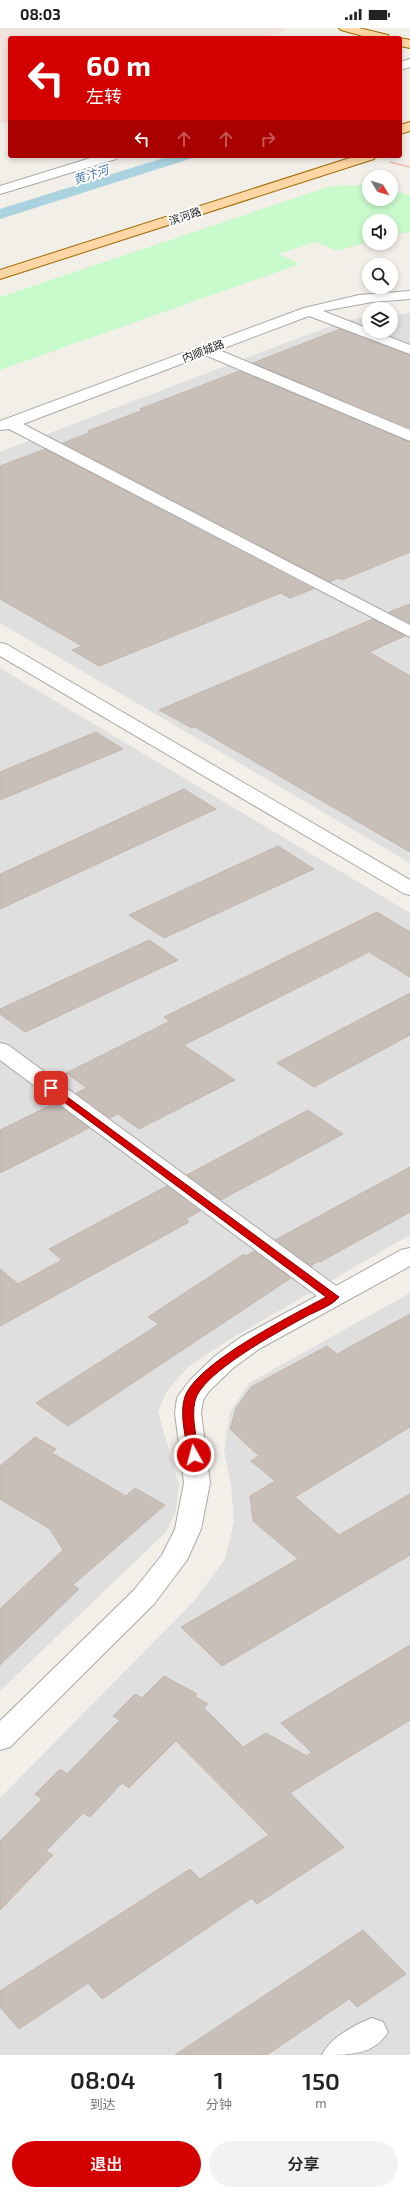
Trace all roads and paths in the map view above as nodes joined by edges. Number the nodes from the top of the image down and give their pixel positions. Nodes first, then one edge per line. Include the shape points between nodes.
1 (345, 28) edge
2 (376, 36) edge
3 (104, 158) edge
4 (319, 158) edge
5 (363, 158) edge
6 (0, 190) edge
7 (30, 251) dead end
8 (0, 276) edge
9 (410, 295) edge
10 (309, 310) junction
11 (206, 350) junction
12 (410, 350) edge
13 (5, 425) edge
14 (410, 436) edge
15 (410, 632) edge
16 (0, 648) edge
17 (410, 889) edge
18 (0, 1050) edge
19 (410, 1256) edge
20 (334, 1297) junction
21 (0, 1738) edge
22 (372, 2032) dead end
23 (338, 2055) edge

1 - 2 main road
3 - 6 street
4 - 7 main road, 滨河路
5 - 8 main road, 滨河路
9 - 10 street, 内顺城路 via 353,299
10 - 11 street, 内顺城路
10 - 12 street
11 - 13 street, 内顺城路
11 - 14 street
13 - 15 street
16 - 17 street
18 - 20 street
19 - 20 street
20 - 21 street via 250,1343 200,1384 190,1398 188,1413 197,1483 188,1529 173,1560 144,1597
22 - 23 street

